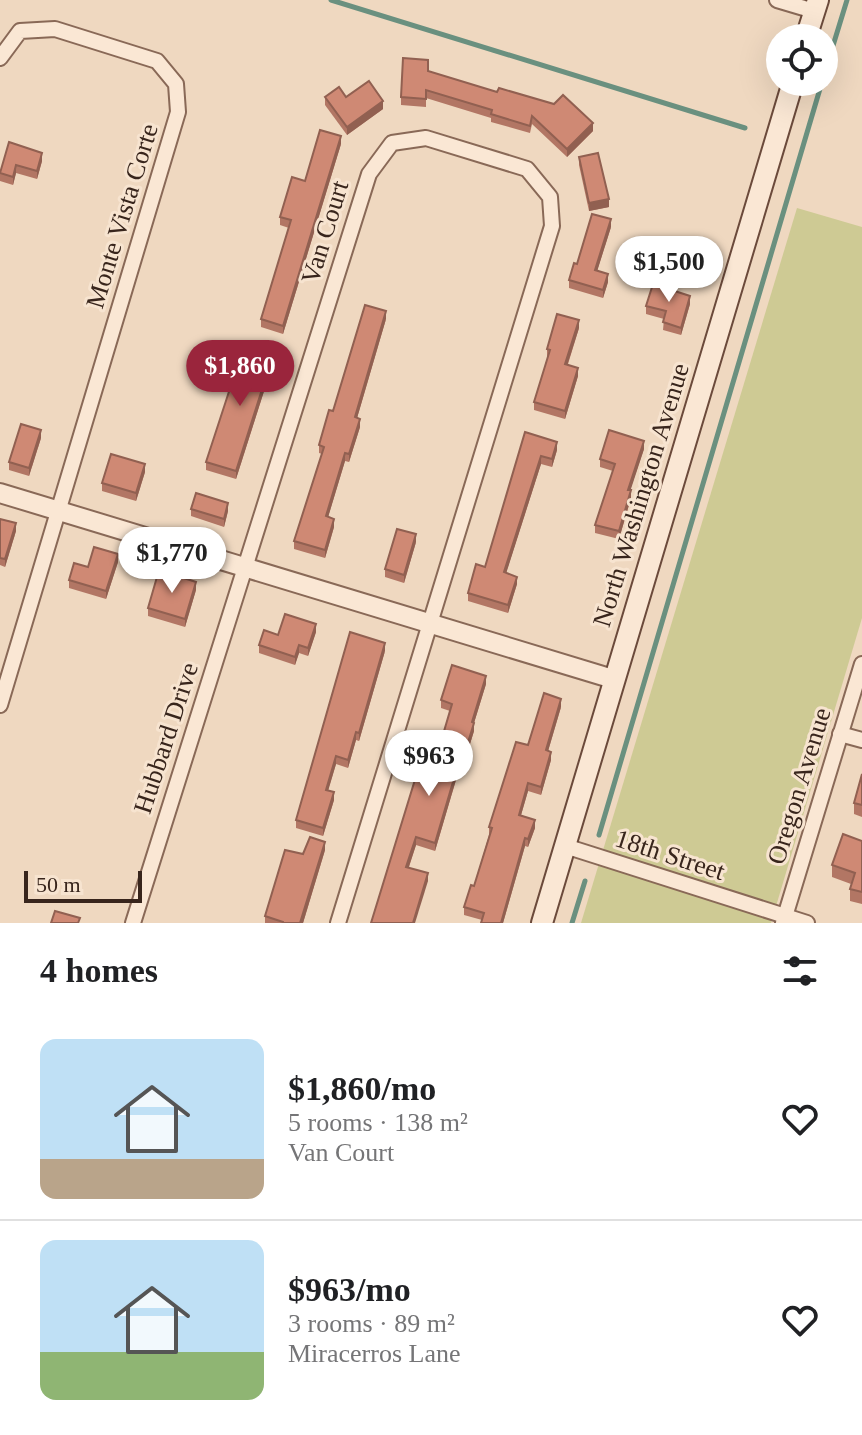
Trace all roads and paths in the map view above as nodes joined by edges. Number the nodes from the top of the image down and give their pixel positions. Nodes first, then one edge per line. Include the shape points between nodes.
1 (777, 0) edge
2 (816, 6) edge
3 (0, 58) edge
4 (789, 96) edge
5 (0, 493) edge
6 (59, 511) junction
7 (246, 567) junction
8 (431, 624) junction
9 (862, 664) edge
10 (613, 679) junction
11 (0, 705) edge
12 (840, 734) junction
13 (862, 740) edge
14 (565, 846) junction
15 (784, 920) edge
16 (133, 923) edge
17 (338, 923) edge
18 (542, 923) edge
19 (807, 923) edge

1 - 2 street
3 - 6 street, Monte Vista Corte via 20,31 55,29 157,61 176,84 178,112
4 - 10 main road, North Washington Avenue
5 - 6 street
6 - 7 street
6 - 11 street
7 - 8 street
7 - 8 street, Van Court via 369,174 392,143 438,141 527,169 550,197 552,226
7 - 16 street, Hubbard Drive
8 - 10 street
8 - 17 street
9 - 12 street, Oregon Avenue
10 - 14 main road, North Washington Avenue
12 - 13 street
12 - 15 street, Oregon Avenue
14 - 15 street, 18th Street
14 - 18 main road, North Washington Avenue
15 - 19 street, 18th Street

